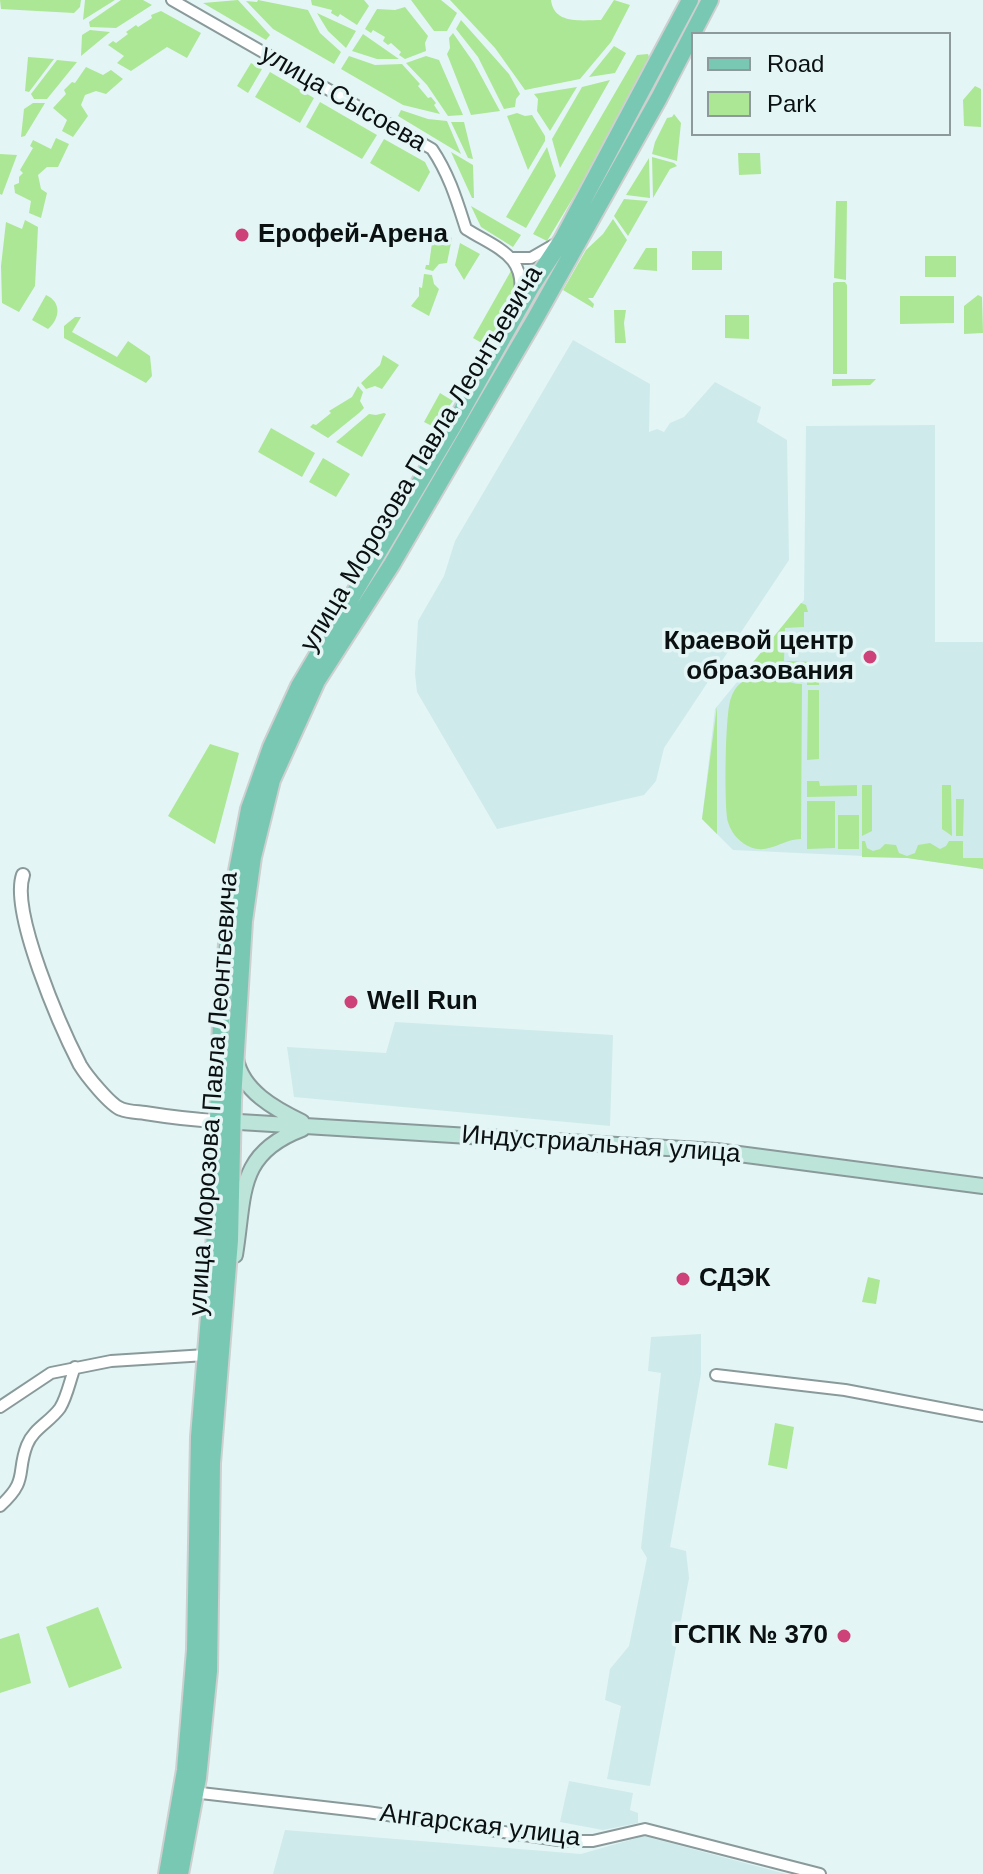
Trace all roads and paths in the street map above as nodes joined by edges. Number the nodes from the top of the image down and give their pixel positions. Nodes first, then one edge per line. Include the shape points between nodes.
1 (172, 0) edge
2 (690, 0) edge
3 (710, 0) edge
4 (693, 32) edge
5 (691, 36) edge
6 (562, 240) junction
7 (513, 258) junction
8 (515, 317) junction
9 (23, 875) dead end
10 (238, 1026) junction
11 (225, 1121) junction
12 (309, 1126) junction
13 (983, 1186) edge
14 (226, 1290) junction
15 (206, 1355) junction
16 (75, 1367) junction
17 (716, 1375) dead end
18 (0, 1407) edge
19 (983, 1416) edge
20 (0, 1506) edge
21 (189, 1792) junction
22 (167, 1874) edge
23 (180, 1874) edge
24 (820, 1874) edge

1 - 7 street, улица Сысоева via 432,149 457,197 466,229
2 - 6 main road, улица Морозова Павла Леонтьевича
3 - 4 main road, улица Морозова Павла Леонтьевича
5 - 10 main road, улица Морозова Павла Леонтьевича via 535,319 317,681 287,743 253,857
6 - 7 street via 531,258
6 - 8 main road, улица Морозова Павла Леонтьевича
7 - 8 street via 521,273
8 - 11 main road, улица Морозова Павла Леонтьевича via 299,686 259,779 230,907 221,1018
9 - 11 street via 19,892 27,931 81,1068 120,1109
10 - 11 main road, улица Морозова Павла Леонтьевича
10 - 12 main road via 236,1062 246,1082 272,1106
11 - 12 main road, Индустриальная улица
11 - 14 main road, улица Морозова Павла Леонтьевича
11 - 15 main road, улица Морозова Павла Леонтьевича
12 - 13 main road, Индустриальная улица via 716,1151
12 - 14 main road via 284,1135 251,1166
14 - 21 main road, улица Морозова Павла Леонтьевича via 212,1463 209,1671
15 - 16 street
15 - 21 main road, улица Морозова Павла Леонтьевича
16 - 18 street via 51,1373
16 - 20 street via 60,1407 26,1447 17,1487
17 - 19 street via 845,1390
21 - 22 main road, улица Морозова Павла Леонтьевича
21 - 23 main road, улица Морозова Павла Леонтьевича
21 - 24 street, Ангарская улица via 565,1841 593,1841 645,1829

